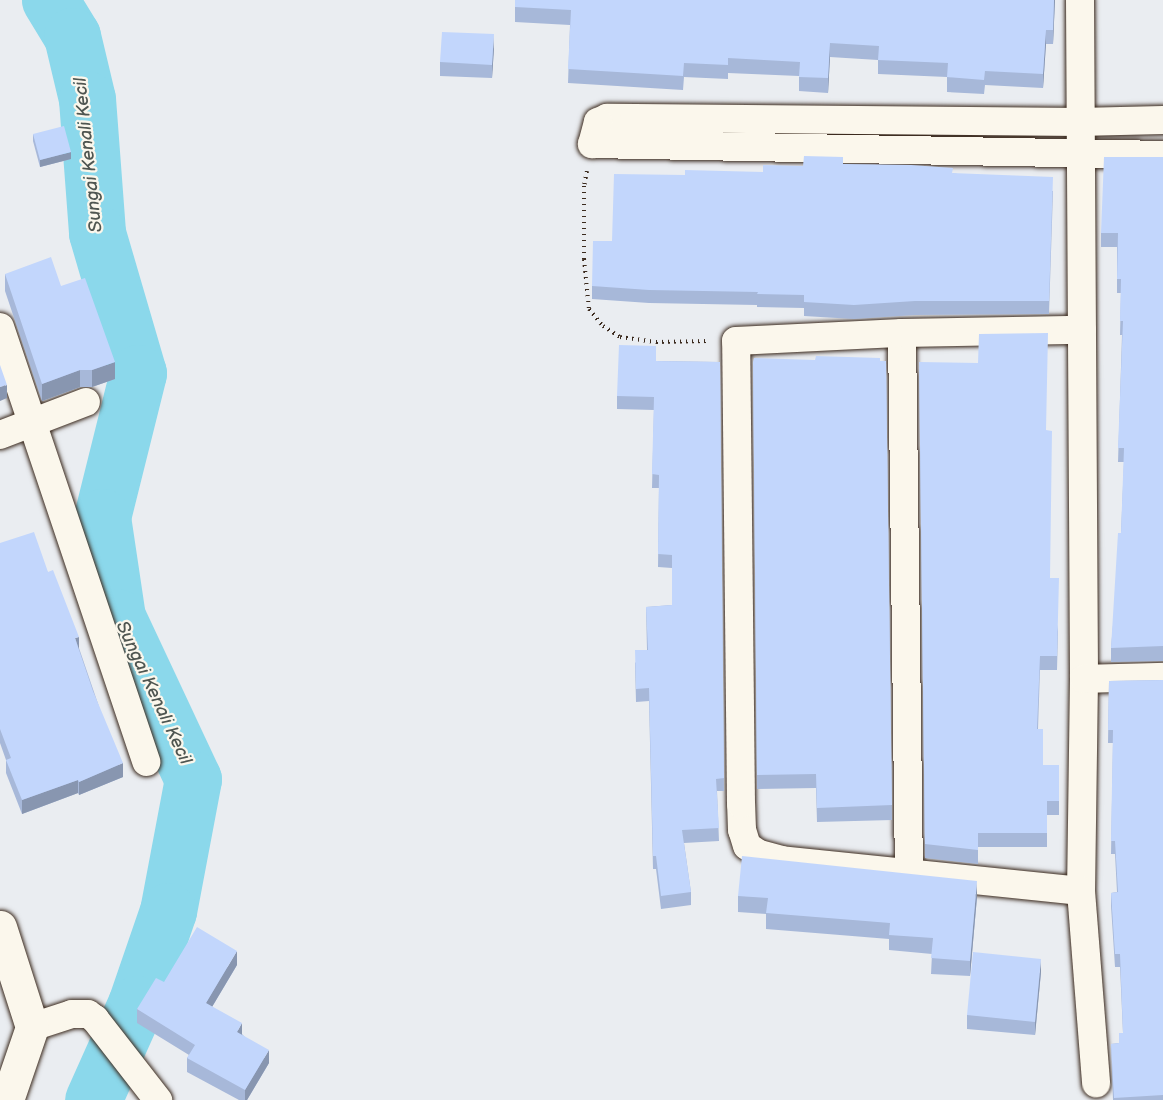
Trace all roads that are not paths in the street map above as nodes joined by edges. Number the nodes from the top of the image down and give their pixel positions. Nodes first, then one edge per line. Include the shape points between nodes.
1 (1080, 0) edge
2 (1163, 120) edge
3 (1081, 122) junction
4 (1081, 153) junction
5 (1163, 155) edge
6 (0, 327) edge
7 (1082, 330) junction
8 (902, 333) junction
9 (86, 402) dead end
10 (31, 424) junction
11 (0, 435) edge
12 (1163, 677) edge
13 (1084, 679) junction
14 (146, 762) dead end
15 (909, 874) junction
16 (1081, 891) junction
17 (0, 927) edge
18 (32, 1027) junction
19 (1096, 1083) dead end
20 (154, 1095) edge
21 (7, 1100) edge

1 - 3 street
2 - 3 street
3 - 4 street
3 - 4 street via 607,118 598,122 592,144
4 - 5 street
4 - 7 street
6 - 10 street
7 - 8 street
7 - 13 street
8 - 15 street
8 - 15 street via 736,341 743,839 759,854 782,860
9 - 10 street
10 - 11 street
10 - 14 street
12 - 13 street
13 - 16 street
15 - 16 street
16 - 19 street
17 - 18 street
18 - 20 street via 81,1012 88,1014
18 - 21 street

